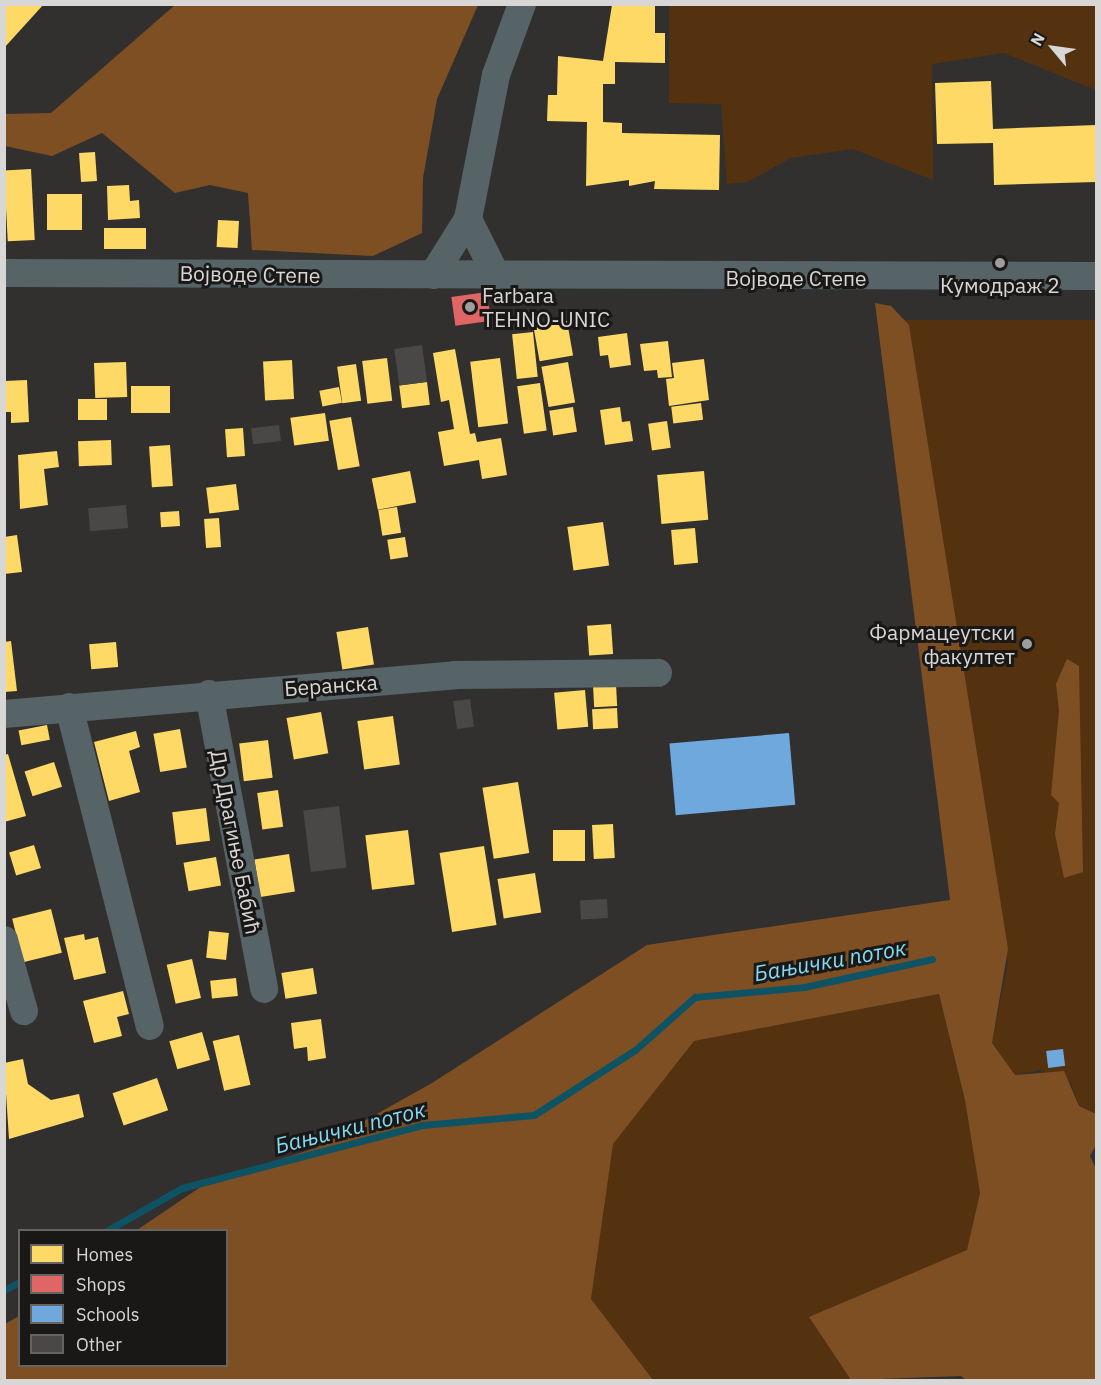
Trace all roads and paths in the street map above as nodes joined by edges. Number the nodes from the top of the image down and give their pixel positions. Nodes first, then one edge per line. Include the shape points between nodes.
1 (522, 4) edge
2 (468, 219) junction
3 (4, 273) edge
4 (1093, 274) edge
5 (433, 275) junction
6 (496, 275) junction
7 (658, 673) dead end
8 (209, 694) junction
9 (69, 707) junction
10 (4, 714) edge
11 (4, 940) edge
12 (264, 989) dead end
13 (24, 1011) dead end
14 (150, 1026) dead end

1 - 2 street via 491,95
2 - 5 street
2 - 6 street
3 - 5 street, Војводе Степе
4 - 6 street, Војводе Степе
5 - 6 street, Војводе Степе
7 - 8 street, Беранска via 455,675
8 - 9 street, Беранска
8 - 12 street, Др Драгиње Бабић
9 - 10 street, Беранска
9 - 14 street
11 - 13 street

